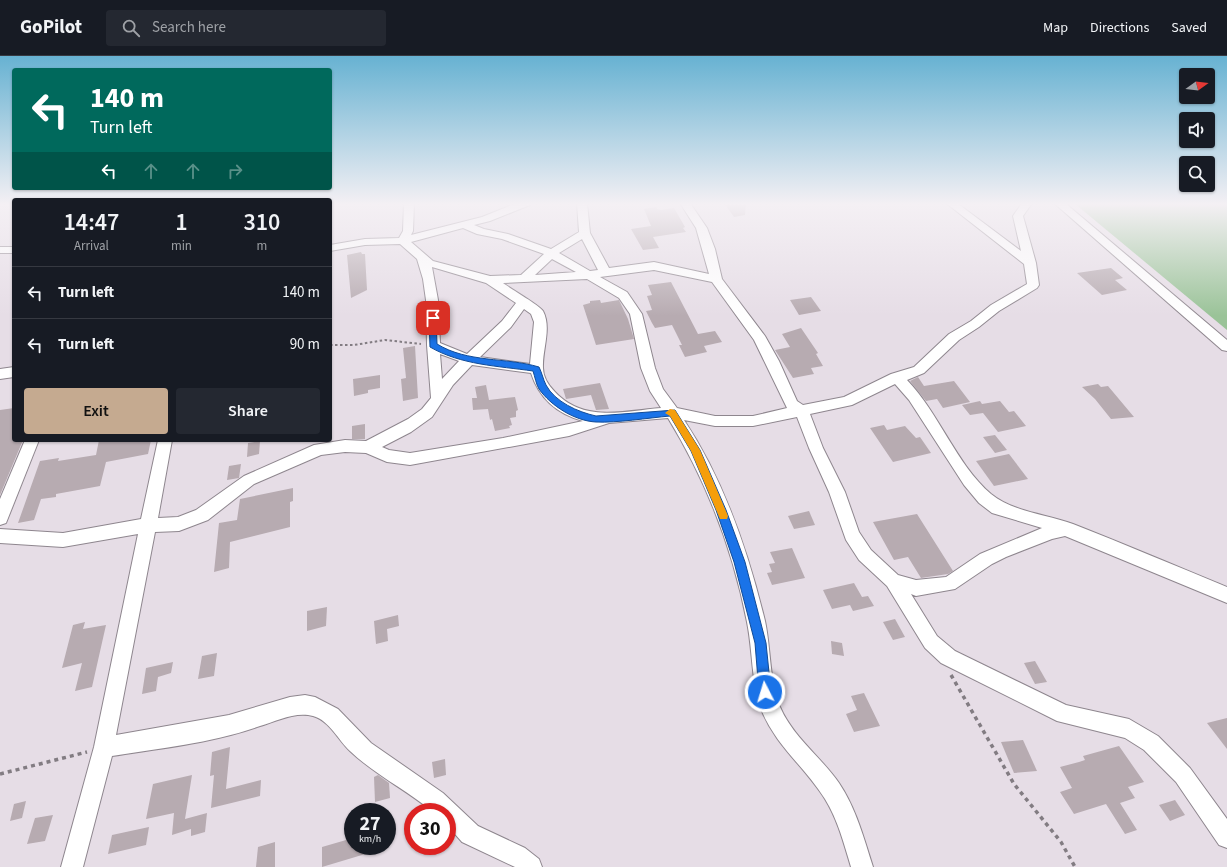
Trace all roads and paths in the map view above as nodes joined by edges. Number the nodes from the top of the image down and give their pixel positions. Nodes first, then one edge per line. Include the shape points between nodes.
1 (12, 241) edge
2 (403, 241) joint
3 (517, 241) edge
4 (569, 241) edge
5 (589, 241) edge
6 (706, 241) edge
7 (1001, 241) edge
8 (1024, 241) edge
9 (1103, 241) edge
10 (332, 248) edge
11 (7, 250) edge
12 (551, 253) junction
13 (422, 257) junction
14 (1030, 263) junction
15 (605, 271) junction
16 (588, 275) junction
17 (716, 279) junction
18 (490, 280) junction
19 (524, 280) junction
20 (522, 303) junction
21 (332, 345) edge
22 (433, 345) junction
23 (1227, 347) edge
24 (468, 359) junction
25 (536, 369) junction
26 (12, 372) edge
27 (0, 374) edge
28 (896, 378) junction
29 (437, 397) junction
30 (672, 412) junction
31 (802, 412) junction
32 (615, 418) junction
33 (31, 442) edge
34 (165, 442) edge
35 (368, 446) junction
36 (0, 518) edge
37 (148, 525) junction
38 (1066, 529) junction
39 (0, 536) edge
40 (893, 581) junction
41 (1227, 595) edge
42 (946, 668) dead end
43 (104, 747) junction
44 (0, 774) edge
45 (1227, 837) edge
46 (72, 867) edge
47 (531, 867) edge
48 (862, 867) edge
49 (1076, 867) edge

1 - 11 street
2 - 10 street via 365,242
2 - 13 street
3 - 12 street
4 - 12 street
5 - 15 street
6 - 17 street
7 - 14 street
8 - 14 street
9 - 23 street
12 - 16 street
12 - 19 street
13 - 18 street via 429,262
13 - 22 street via 434,300
14 - 28 street via 1033,285 995,308 954,338 919,370
15 - 16 street
15 - 17 street via 654,266
16 - 19 street
16 - 30 street via 623,295 630,303 640,328 648,368 657,391
17 - 31 street via 760,339 791,404
18 - 19 street
18 - 20 street
20 - 24 street via 509,323
20 - 25 street via 536,312 540,322
21 - 22 path via 354,345 385,340
22 - 24 street via 447,354
22 - 29 street
24 - 25 street
24 - 29 street
25 - 32 street via 542,387 566,408 582,416 596,419
26 - 27 street
28 - 31 street via 847,401
28 - 38 street via 914,396 969,482 985,498 998,508
29 - 35 street via 428,412 419,419
30 - 31 street via 715,421 753,421
30 - 32 street
30 - 48 street via 696,450 740,562 760,643 765,692 772,711 832,792 847,819
31 - 40 street via 837,492 852,534 865,555
32 - 35 street via 569,431 410,460 387,456
33 - 36 street
34 - 37 street
35 - 37 street via 319,449 249,480 202,515 179,524
37 - 39 street via 63,540
37 - 43 street
38 - 40 street via 1044,534 1000,552 949,584 916,588
38 - 41 street
40 - 45 street via 931,642 948,657 1064,714 1129,729 1151,743 1183,775
42 - 49 path via 1014,784 1061,842
43 - 44 path
43 - 46 street
43 - 47 street via 247,721 305,705 314,707 340,724 361,748 436,800 470,834 506,850

